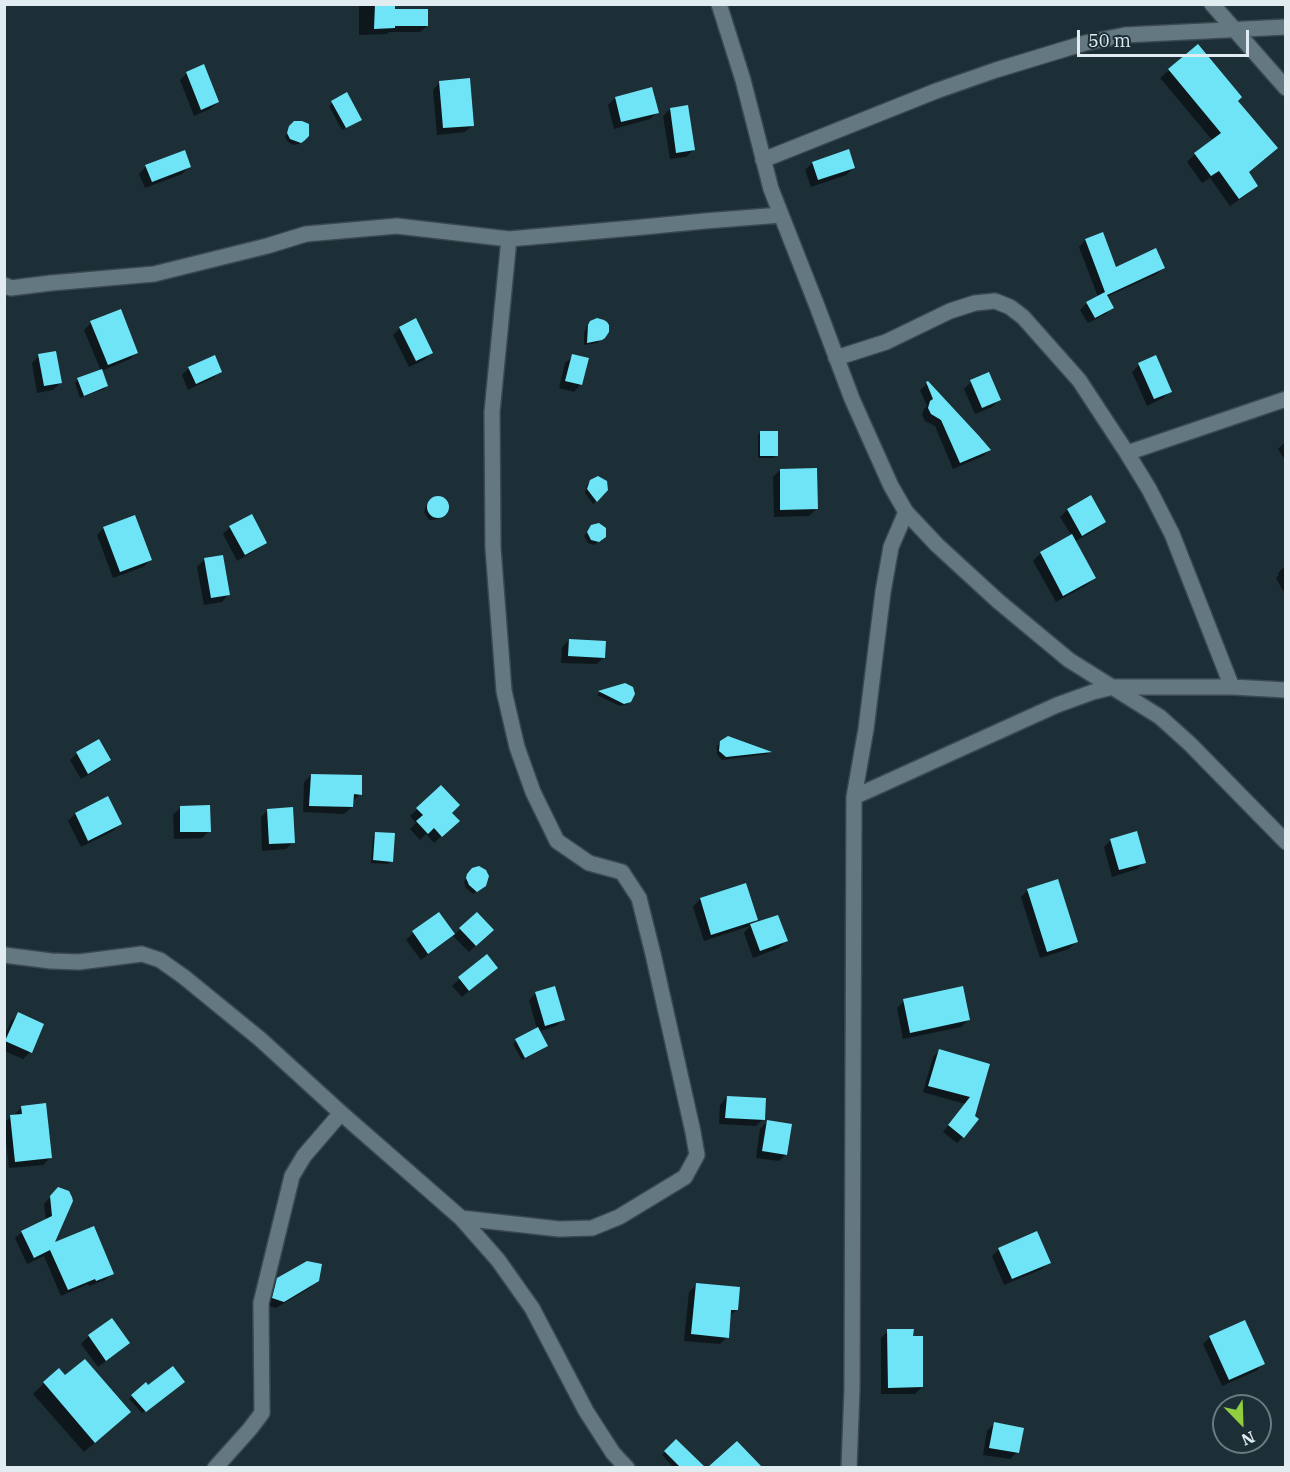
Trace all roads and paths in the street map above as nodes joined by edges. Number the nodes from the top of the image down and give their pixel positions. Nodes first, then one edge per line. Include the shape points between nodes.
1 (719, 4) edge
2 (1212, 4) edge
3 (1286, 27) edge
4 (1235, 30) junction
5 (1286, 88) edge
6 (763, 160) junction
7 (781, 215) junction
8 (510, 238) junction
9 (4, 285) edge
10 (836, 358) junction
11 (1286, 399) edge
12 (1127, 453) junction
13 (906, 512) junction
14 (1113, 687) junction
15 (1232, 687) junction
16 (1286, 690) edge
17 (854, 797) junction
18 (1286, 842) edge
19 (4, 955) edge
20 (341, 1113) junction
21 (461, 1218) junction
22 (215, 1467) edge
23 (627, 1467) edge
24 (849, 1467) edge

1 - 6 street
2 - 4 street
3 - 4 street
4 - 5 street
4 - 6 street via 1125,35 1085,43 936,91
6 - 7 street
7 - 8 street
7 - 10 street
8 - 9 street via 397,226 306,234 154,274 11,288
8 - 21 street via 492,412 493,548 504,691 520,756 557,841 589,863 622,872 639,898 697,1155 685,1176 592,1228 559,1229
10 - 12 street via 886,342 975,303 995,301 1023,317 1079,380
10 - 13 street
11 - 12 street
12 - 15 street via 1172,534
13 - 14 street via 998,601 1070,660
13 - 17 street via 891,547
14 - 15 street
14 - 17 street via 1057,705
14 - 18 street via 1160,717
15 - 16 street
17 - 24 street
19 - 20 street via 79,962 142,954 160,960 260,1039
20 - 21 street
20 - 22 street via 292,1176 261,1303 262,1413
21 - 23 street via 498,1260 532,1308 586,1411

